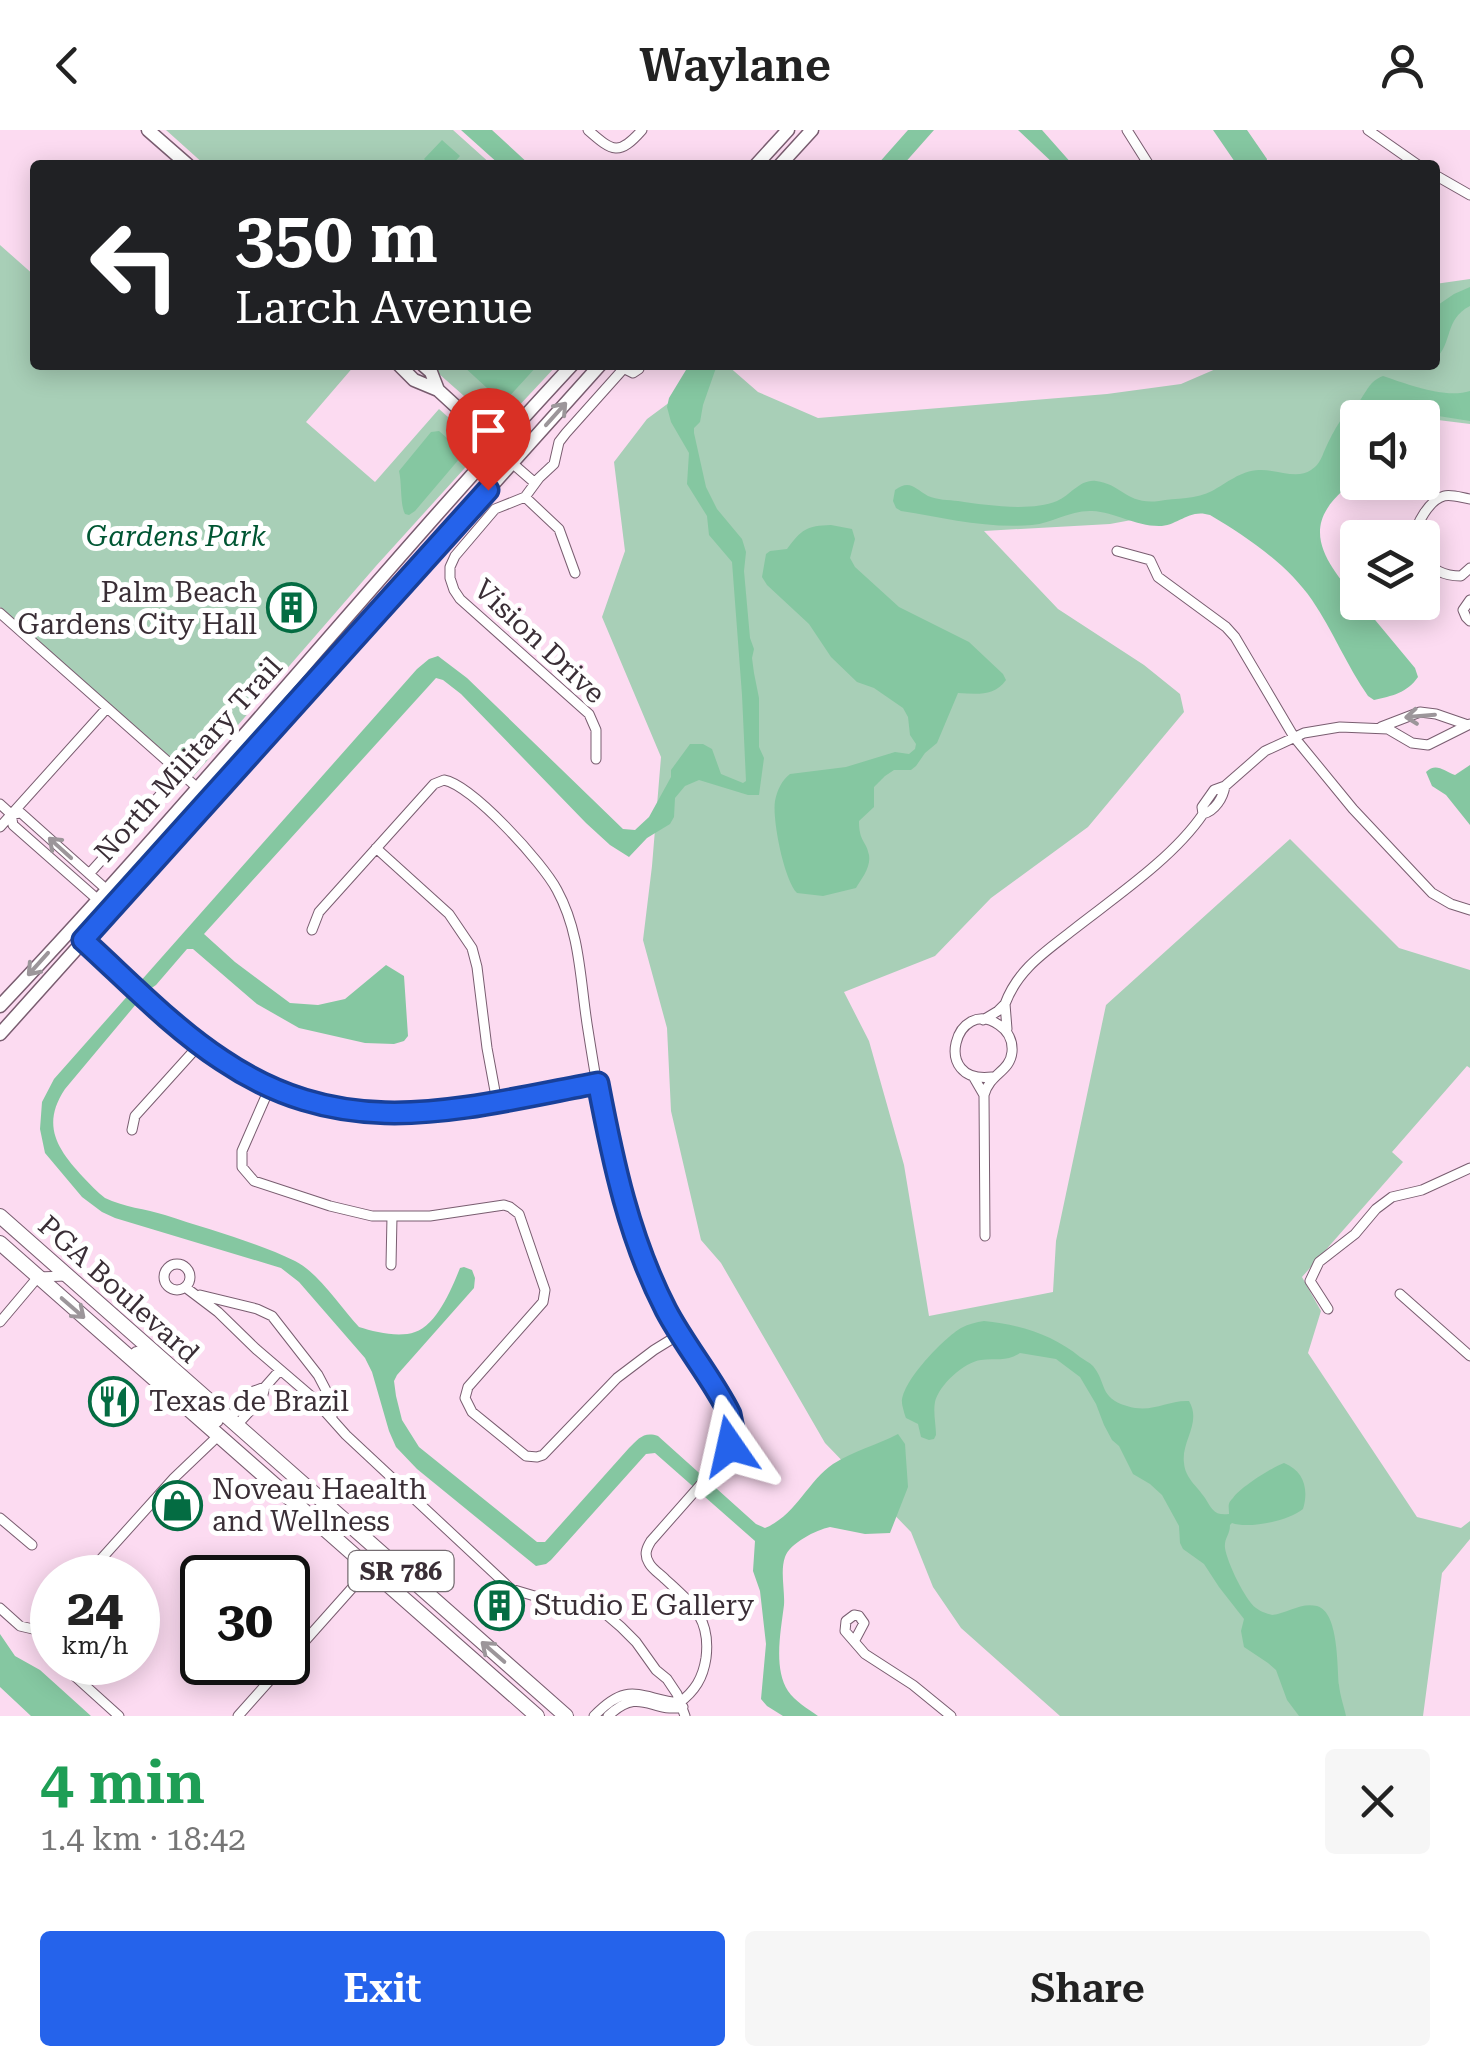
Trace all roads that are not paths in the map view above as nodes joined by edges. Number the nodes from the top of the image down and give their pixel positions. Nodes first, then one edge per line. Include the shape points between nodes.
1 (148, 130) edge
2 (588, 130) edge
3 (642, 130) edge
4 (788, 130) edge
5 (812, 130) edge
6 (1127, 130) edge
7 (1368, 130) edge
8 (182, 160) edge
9 (761, 160) edge
10 (785, 160) edge
11 (1146, 160) edge
12 (1411, 160) edge
13 (1440, 178) edge
14 (1470, 195) edge
15 (403, 370) edge
16 (429, 370) edge
17 (567, 370) edge
18 (595, 370) edge
19 (621, 370) edge
20 (438, 390) junction
21 (496, 448) junction
22 (512, 462) junction
23 (535, 483) junction
24 (525, 497) junction
25 (1470, 500) edge
26 (1420, 520) edge
27 (1118, 551) dead end
28 (1470, 568) edge
29 (1440, 572) edge
30 (575, 574) dead end
31 (1461, 576) junction
32 (1470, 600) edge
33 (0, 613) edge
34 (1470, 620) edge
35 (107, 708) junction
36 (1469, 724) edge
37 (1374, 728) junction
38 (1294, 737) junction
39 (596, 759) dead end
40 (170, 784) dead end
41 (197, 788) junction
42 (210, 799) junction
43 (0, 804) edge
44 (12, 814) junction
45 (0, 827) edge
46 (376, 848) junction
47 (89, 874) junction
48 (101, 894) junction
49 (1470, 910) edge
50 (70, 929) junction
51 (312, 930) dead end
52 (83, 940) junction
53 (1005, 1004) junction
54 (0, 1006) edge
55 (983, 1020) junction
56 (1007, 1032) junction
57 (0, 1034) edge
58 (200, 1044) junction
59 (973, 1076) junction
60 (992, 1077) junction
61 (598, 1083) junction
62 (270, 1087) junction
63 (984, 1095) junction
64 (497, 1102) junction
65 (132, 1130) dead end
66 (1470, 1168) edge
67 (0, 1216) edge
68 (392, 1217) junction
69 (985, 1236) dead end
70 (0, 1240) edge
71 (50, 1262) junction
72 (392, 1264) dead end
73 (66, 1276) junction
74 (38, 1278) junction
75 (1400, 1294) dead end
76 (1328, 1309) dead end
77 (0, 1322) edge
78 (680, 1334) junction
79 (120, 1350) junction
80 (1470, 1356) edge
81 (280, 1370) junction
82 (332, 1420) junction
83 (232, 1423) junction
84 (218, 1436) junction
85 (318, 1498) junction
86 (0, 1518) edge
87 (32, 1546) dead end
88 (105, 1555) edge
89 (369, 1569) junction
90 (0, 1608) edge
91 (30, 1628) edge
92 (310, 1636) edge
93 (855, 1640) dead end
94 (664, 1676) junction
95 (85, 1685) edge
96 (266, 1685) edge
97 (662, 1703) junction
98 (682, 1709) edge
99 (119, 1716) edge
100 (238, 1716) edge
101 (537, 1716) edge
102 (566, 1716) edge
103 (594, 1716) edge
104 (608, 1716) edge
105 (951, 1716) edge

1 - 8 main road
2 - 3 street via 615,149
4 - 9 main road
5 - 10 main road
6 - 11 street
7 - 12 street
13 - 14 street
15 - 20 main road
16 - 20 main road
17 - 21 main road, North Military Trail
22 -> 18 main road, North Military Trail
19 - 23 street via 566,432 554,464
20 - 21 main road
21 - 22 main road
21 - 41 main road, North Military Trail
22 - 23 street
22 - 42 main road, North Military Trail
23 - 24 street
24 - 30 street via 559,529
24 - 39 street, Vision Drive via 496,510 455,556 450,578 457,594 589,714
25 - 26 street via 1438,498
27 - 38 street via 1150,560 1158,578 1226,628
28 - 31 street
29 - 31 street
31 - 32 street
32 - 34 street via 1463,610
33 - 35 street
35 - 41 street
35 - 44 street
36 -> 37 street via 1420,712
36 - 37 street via 1428,745
37 - 38 street
38 - 49 street via 1424,886
38 - 53 street via 1224,786 1210,812 1145,872 1027,966
40 - 47 street
41 - 42 street
41 - 48 main road, North Military Trail
42 - 52 main road, North Military Trail
43 - 44 street
44 - 45 street
47 -> 44 street via 21,813
44 - 48 street via 13,825
46 - 51 street via 319,912
46 - 61 street via 434,784 450,780 529,849 570,919
46 - 64 street via 450,914 472,948
47 - 48 street
48 - 50 main road, North Military Trail
50 - 52 street
50 -> 54 main road, North Military Trail
52 - 57 main road, North Military Trail
52 - 58 street
53 - 55 street
53 - 56 street
55 - 56 street
55 - 59 street via 965,1026 955,1042 958,1062
56 - 60 street via 1010,1062
58 - 62 street
58 - 65 street via 135,1116
59 - 60 street
59 - 63 street
60 - 63 street
61 - 64 street
61 - 78 street via 630,1224
62 - 64 street via 328,1106 387,1114
62 - 68 street via 242,1151 250,1178 344,1210
63 - 69 street
66 - 76 street via 1392,1198 1320,1262 1310,1281
67 - 71 main road, PGA Boulevard / SR 786
68 - 72 street
68 - 78 street via 504,1205 519,1214 545,1290 543,1302 465,1398 472,1412 526,1456 543,1455 616,1378
70 - 71 main road
70 - 74 main road, PGA Boulevard / SR 786
71 - 73 main road, PGA Boulevard / SR 786
73 - 74 street
73 - 83 main road, PGA Boulevard / SR 786
74 - 77 street
74 -> 79 main road, PGA Boulevard / SR 786
75 - 80 street
78 - 98 street via 732,1424 728,1451 646,1551 650,1565 701,1616 708,1643 702,1677
79 - 83 main road via 137,1354 214,1418
79 - 84 main road, PGA Boulevard / SR 786
81 - 82 street
81 - 82 street via 189,1290 272,1316 318,1375
81 - 83 street via 262,1398
82 - 94 street via 511,1588 600,1608
83 - 85 main road, PGA Boulevard / SR 786
84 - 85 main road via 240,1438
84 - 88 street
84 - 89 main road, PGA Boulevard / SR 786
102 -> 85 main road, PGA Boulevard / SR 786
86 - 87 street
89 - 92 street
89 - 101 main road, PGA Boulevard / SR 786
90 - 91 street
93 - 105 street
94 - 97 street
94 - 98 street
95 - 99 street
96 - 100 street
97 - 98 street
97 - 103 street via 621,1694
97 - 104 street via 630,1701

